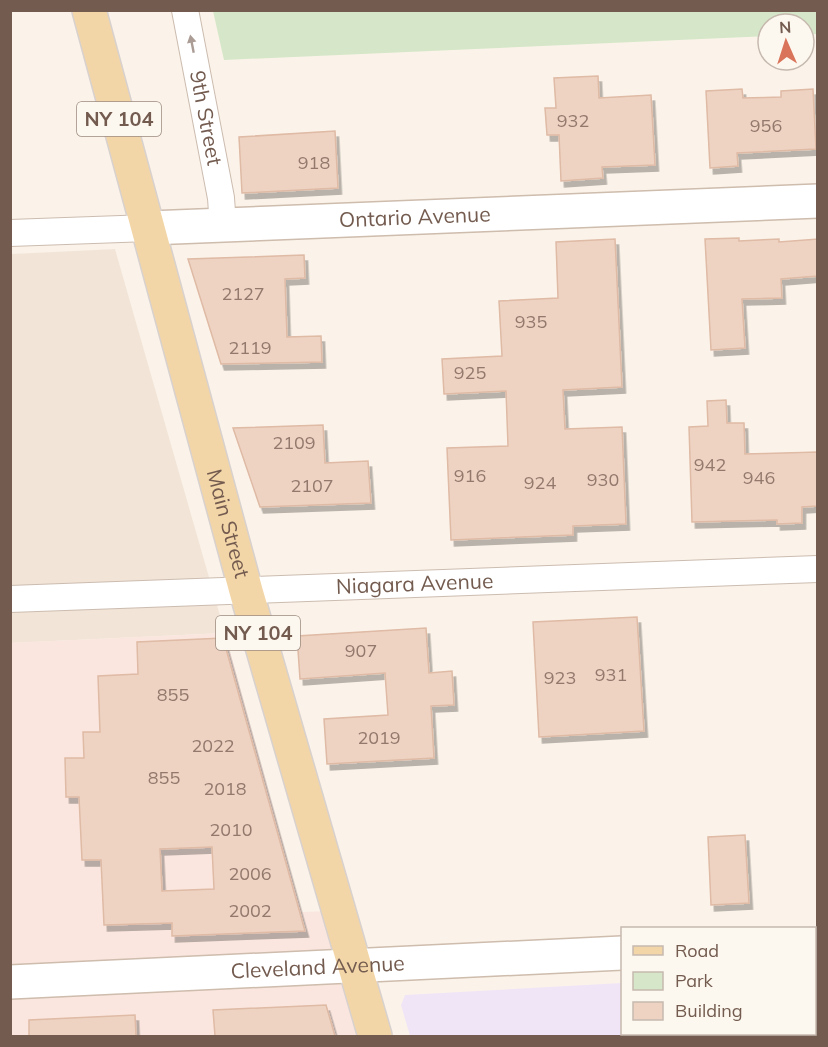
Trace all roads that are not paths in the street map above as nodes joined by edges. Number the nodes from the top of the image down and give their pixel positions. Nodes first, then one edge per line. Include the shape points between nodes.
1 (89, 10) edge
2 (185, 10) edge
3 (818, 201) edge
4 (223, 226) junction
5 (149, 228) junction
6 (10, 233) edge
7 (818, 569) edge
8 (246, 591) junction
9 (10, 599) edge
10 (621, 953) edge
11 (354, 966) junction
12 (10, 982) edge
13 (375, 1036) edge

1 - 5 main road, Main Street / NY 104
4 -> 2 street, 9th Street
3 - 4 street, Ontario Avenue
4 - 5 street, Ontario Avenue
5 - 6 street, Ontario Avenue
5 - 8 main road, Main Street / NY 104
7 - 8 street, Niagara Avenue
8 - 9 street, Niagara Avenue
8 - 11 main road, Main Street / NY 104
10 - 11 street, Cleveland Avenue
11 - 12 street, Cleveland Avenue
11 - 13 main road, Main Street / NY 104

